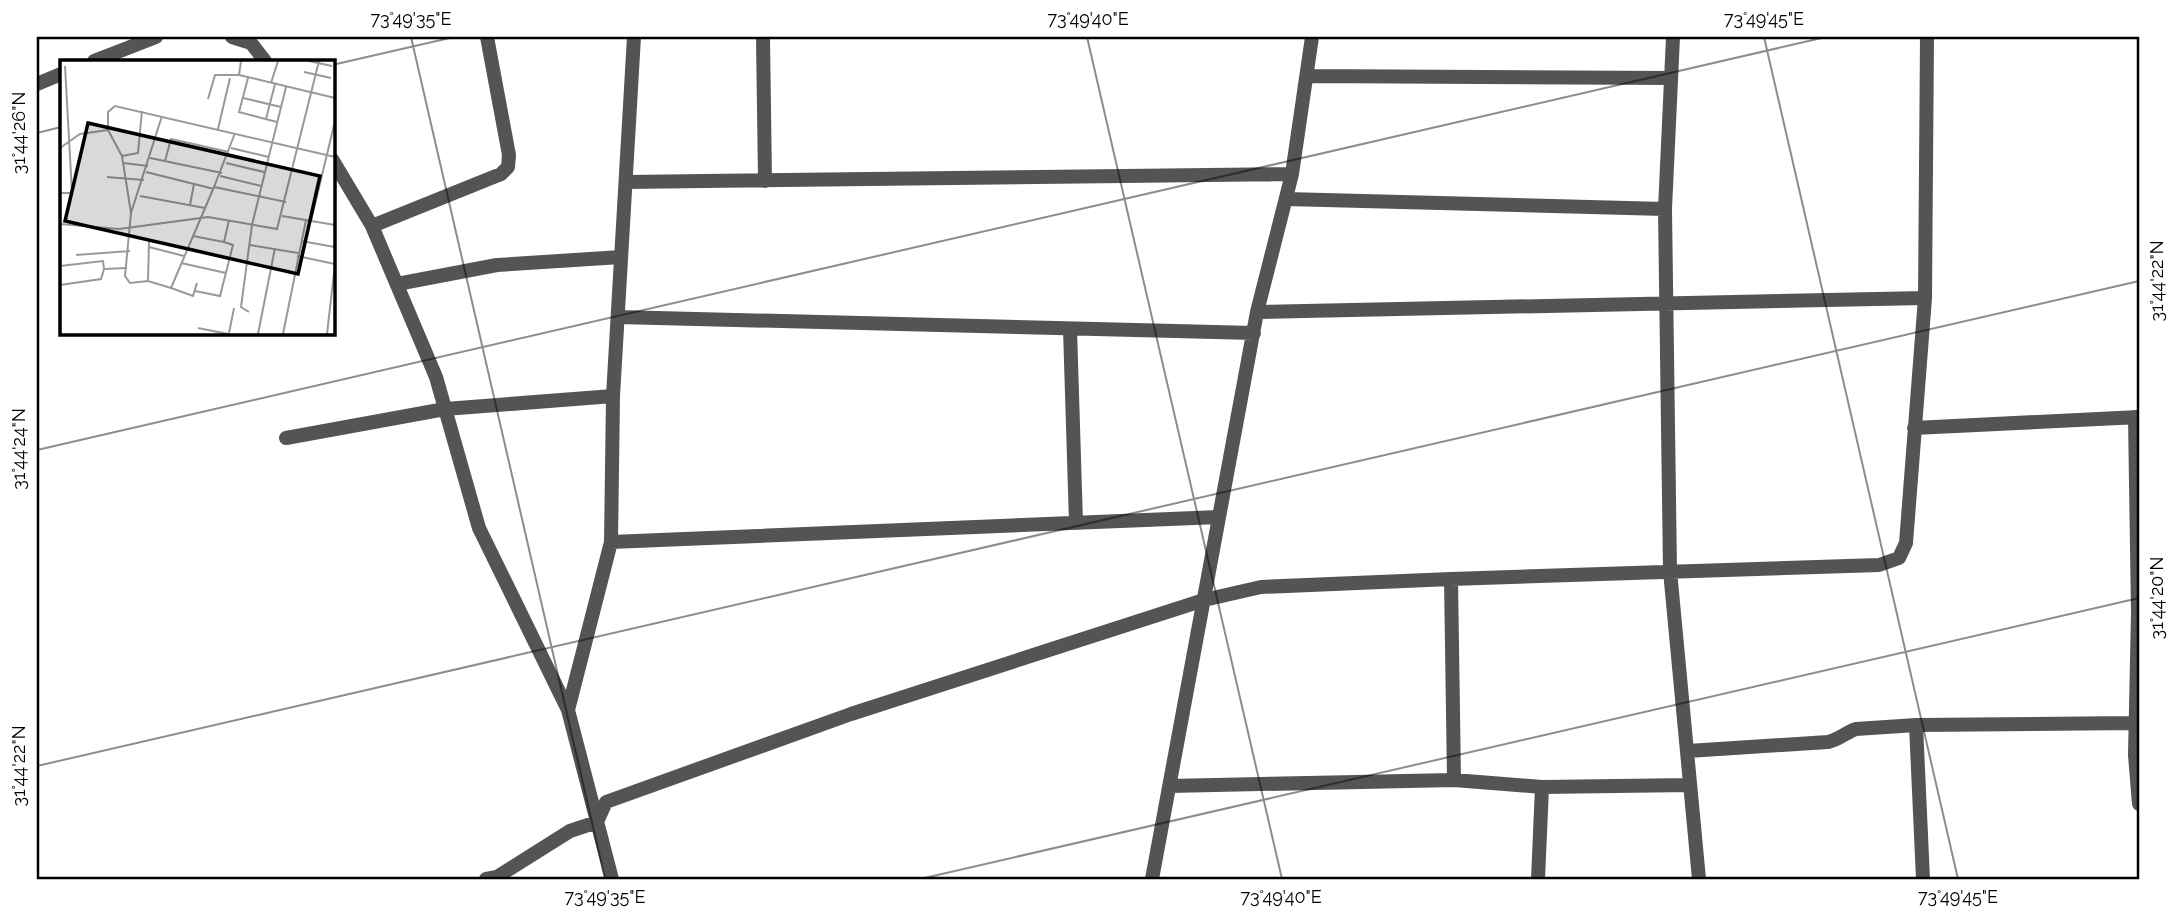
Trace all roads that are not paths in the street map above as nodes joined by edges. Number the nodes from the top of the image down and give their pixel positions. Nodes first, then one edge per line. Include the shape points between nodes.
1 (156, 37) edge
2 (232, 37) edge
3 (487, 37) edge
4 (634, 37) edge
5 (763, 37) edge
6 (1311, 37) edge
7 (1672, 37) edge
8 (1927, 37) edge
9 (97, 60) edge
10 (264, 60) edge
11 (60, 74) edge
12 (1307, 76) junction
13 (1671, 78) junction
14 (37, 84) edge
15 (334, 162) edge
16 (1292, 174) junction
17 (765, 181) junction
18 (626, 182) junction
19 (1286, 199) junction
20 (1665, 209) junction
21 (372, 226) junction
22 (621, 257) junction
23 (397, 284) junction
24 (1925, 298) junction
25 (1666, 303) junction
26 (1257, 312) junction
27 (618, 317) junction
28 (1070, 329) junction
29 (1254, 333) junction
30 (613, 396) junction
31 (445, 409) junction
32 (2137, 417) edge
33 (1914, 428) junction
34 (286, 438) dead end
35 (1219, 517) junction
36 (1076, 523) junction
37 (611, 542) junction
38 (1670, 571) junction
39 (1451, 579) junction
40 (1204, 600) junction
41 (2139, 613) edge
42 (568, 710) junction
43 (2135, 723) junction
44 (1916, 726) junction
45 (1688, 751) junction
46 (2137, 755) edge
47 (1454, 780) junction
48 (1690, 785) junction
49 (1169, 786) junction
50 (1542, 787) junction
51 (2139, 803) edge
52 (597, 822) junction
53 (486, 879) edge
54 (612, 879) edge
55 (1152, 879) edge
56 (1538, 879) edge
57 (1699, 879) edge
58 (1923, 879) edge

1 - 9 street
2 - 10 street via 250,43
3 - 21 street via 508,167 501,174
4 - 18 street
5 - 17 street
6 - 12 street
7 - 13 street
8 - 24 street
11 - 14 street
12 - 13 street
12 - 16 street
13 - 20 street
15 - 21 street
16 - 17 street
16 - 19 street
17 - 18 street
18 - 22 street
19 - 20 street
19 - 26 street
20 - 25 street
21 - 23 street
22 - 23 street via 497,265
22 - 27 street
23 - 31 street
24 - 25 street
24 - 33 street
25 - 26 street
25 - 38 street
26 - 29 street
27 - 28 street
27 - 30 street
28 - 29 street
28 - 36 street
29 - 35 street
30 - 31 street
30 - 37 street
31 - 34 street
31 - 42 street via 479,528
32 - 33 street
32 - 41 street
33 - 38 street via 1906,543 1899,558 1879,565
35 - 36 street
35 - 40 street
36 - 37 street
37 - 42 street
38 - 39 street
38 - 45 street
39 - 40 street via 1261,587
39 - 47 street
40 - 49 street
40 - 52 street via 851,714 606,802
41 - 43 street
42 - 52 street
43 - 44 street
43 - 46 street
44 - 45 street via 1856,729 1828,742
44 - 58 street
45 - 48 street
46 - 51 street
47 - 49 street
47 - 50 street
48 - 50 street
48 - 57 street
49 - 55 street
50 - 56 street
52 - 53 street via 570,831
52 - 54 street

